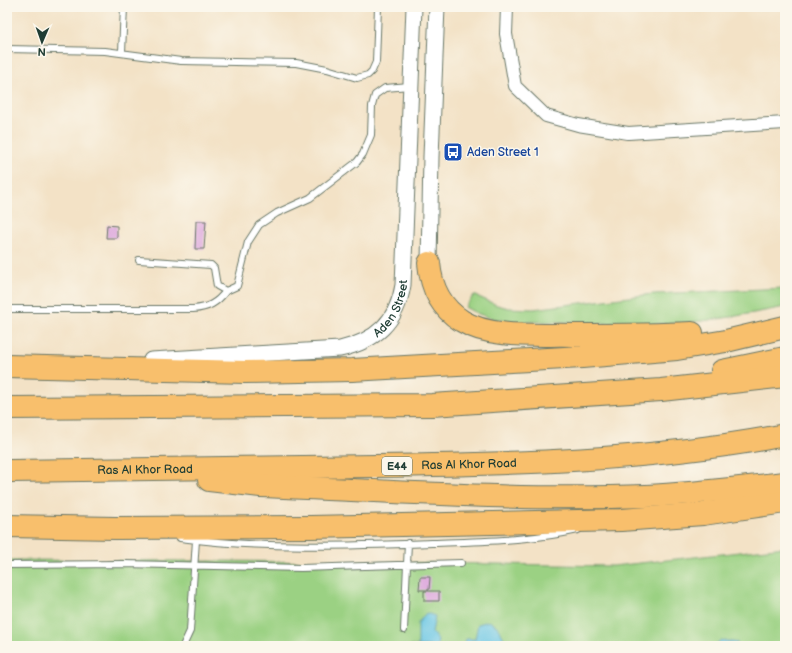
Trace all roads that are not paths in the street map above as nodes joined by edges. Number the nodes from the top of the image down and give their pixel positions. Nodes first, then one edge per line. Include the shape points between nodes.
1 (124, 7) edge
2 (378, 7) edge
3 (414, 7) edge
4 (437, 7) edge
5 (507, 7) edge
6 (7, 49) edge
7 (122, 52) junction
8 (411, 86) junction
9 (785, 123) edge
10 (139, 260) dead end
11 (429, 263) joint
12 (226, 291) junction
13 (7, 309) edge
14 (785, 327) edge
15 (785, 358) edge
16 (7, 366) edge
17 (106, 368) junction
18 (785, 376) edge
19 (661, 390) junction
20 (7, 408) edge
21 (785, 436) edge
22 (175, 470) junction
23 (7, 471) edge
24 (785, 483) edge
25 (785, 502) edge
26 (621, 520) junction
27 (7, 526) edge
28 (115, 528) junction
29 (158, 535) dead end
30 (173, 537) dead end
31 (196, 540) junction
32 (408, 543) junction
33 (461, 563) dead end
34 (194, 565) junction
35 (407, 565) junction
36 (7, 566) edge
37 (404, 630) dead end
38 (183, 646) edge

1 - 7 lane
2 - 7 lane via 376,62 368,75 357,78 296,63 181,61
3 - 8 street, Aden Street
4 - 11 street
5 - 9 street via 506,34 515,86 546,116 578,125 628,133
6 - 7 lane
8 - 12 lane via 385,88 376,95 372,106 371,134 357,162 310,198 277,213 259,225 248,242 236,286
8 - 17 street, Aden Street via 403,285 396,310 384,328 356,346 340,349 153,360
10 - 12 lane via 211,265 214,268 215,284
11 - 14 highway via 433,285 447,308 464,322 490,331 658,335
12 - 13 lane via 220,299 203,309
14 - 17 highway via 677,349 582,357 352,370 245,372
15 - 19 highway via 716,373
16 - 17 highway
18 - 19 highway
19 - 20 highway via 432,405
21 - 22 highway, Ras Al Khor Road / E44 via 670,452 557,460 484,464
22 - 23 highway, Ras Al Khor Road / E44
22 - 24 highway via 211,480 244,485 526,497 647,496
25 - 26 highway via 703,514
26 - 28 highway via 428,526
26 - 32 lane via 509,540
27 - 28 highway
28 - 29 lane
30 - 31 lane
31 - 32 lane via 254,544
31 - 34 lane
32 - 35 lane
33 - 35 lane
34 - 35 lane via 301,568
34 - 36 lane
34 - 38 lane via 190,631
35 - 37 lane

